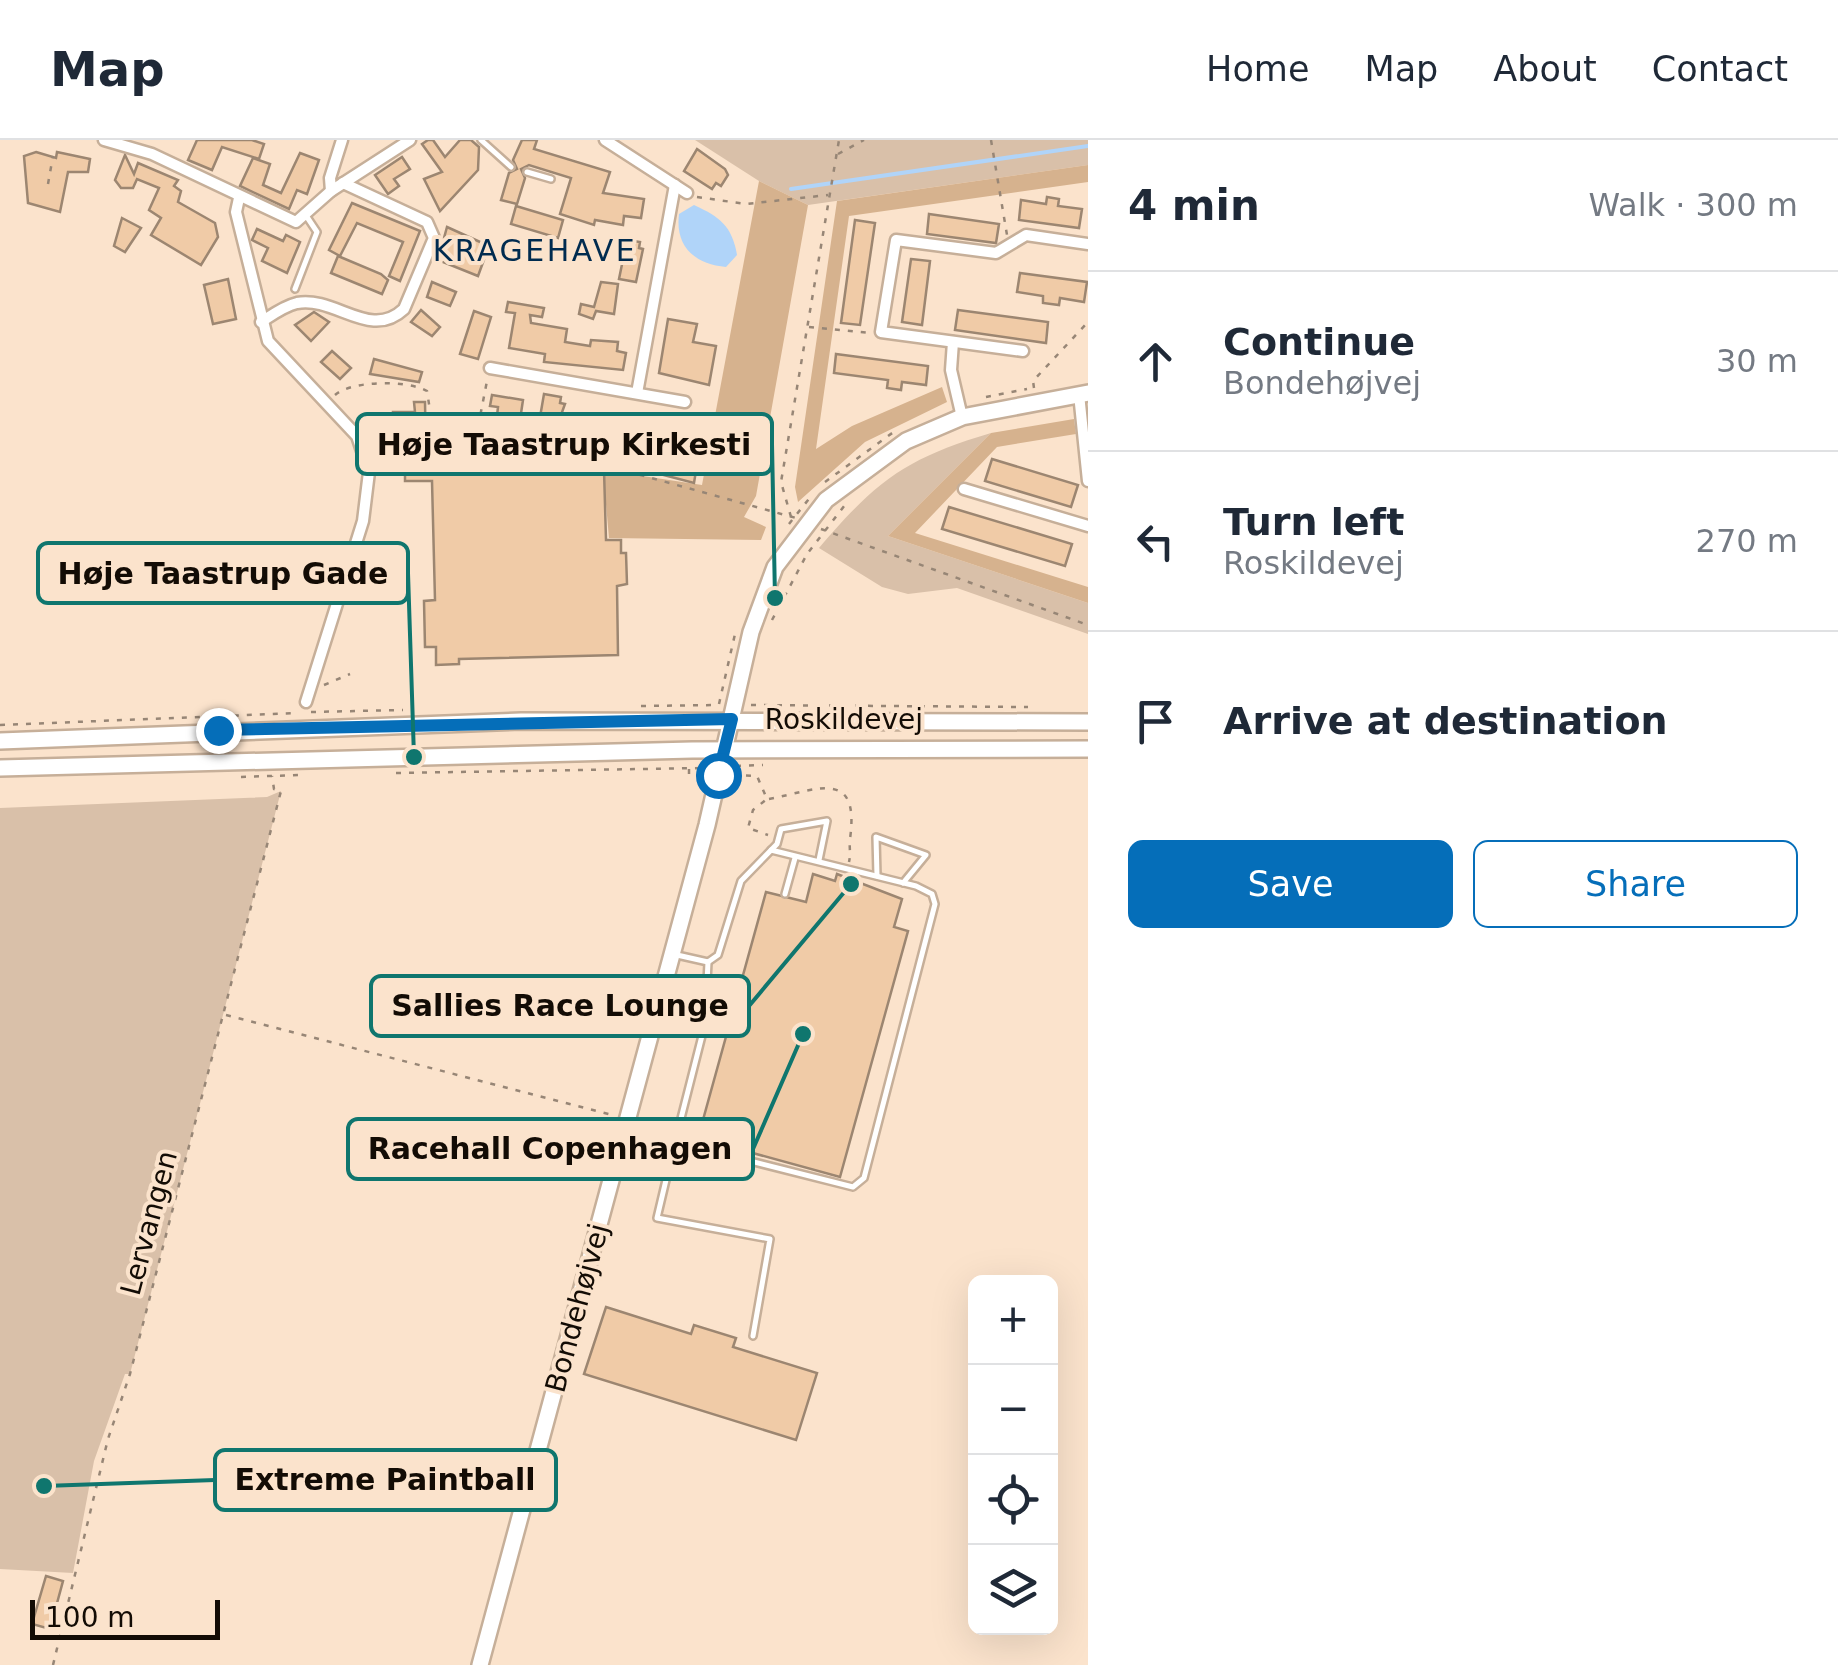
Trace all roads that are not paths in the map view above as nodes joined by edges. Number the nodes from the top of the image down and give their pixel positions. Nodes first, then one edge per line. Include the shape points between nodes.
1 (104, 140) edge
2 (342, 140) edge
3 (410, 140) edge
4 (481, 140) edge
5 (605, 140) edge
6 (125, 142) edge
7 (511, 167) dead end
8 (527, 172) dead end
9 (552, 179) dead end
10 (343, 183) junction
11 (675, 185) junction
12 (330, 191) junction
13 (688, 193) road end
14 (238, 198) junction
15 (305, 214) junction
16 (1088, 244) edge
17 (295, 288) dead end
18 (261, 322) junction
19 (953, 342) junction
20 (1023, 351) dead end
21 (490, 368) road end
22 (637, 393) junction
23 (1084, 394) edge
24 (686, 402) dead end
25 (962, 417) junction
26 (1088, 481) edge
27 (964, 489) dead end
28 (1088, 526) edge
29 (308, 702) road end
30 (734, 708) junction
31 (1088, 722) edge
32 (0, 741) edge
33 (1088, 749) edge
34 (722, 759) junction
35 (0, 768) edge
36 (771, 850) junction
37 (796, 857) junction
38 (819, 860) junction
39 (877, 876) junction
40 (903, 883) junction
41 (785, 894) dead end
42 (672, 953) junction
43 (708, 962) junction
44 (674, 1142) junction
45 (754, 1336) dead end
46 (480, 1665) edge

1 - 6 street
2 - 12 street
3 - 10 street
4 - 7 lane
5 - 11 street
6 - 14 street
8 - 9 lane
10 - 12 street
10 - 18 street via 427,222 434,238 404,309 374,323 305,302
11 - 13 street
11 - 22 street
12 - 15 street
14 - 15 street via 296,222
14 - 18 street
15 - 17 lane via 317,232
16 - 19 street via 1026,235 996,253 896,240 881,332
18 - 29 street via 278,357 365,451 368,494
19 - 20 street
19 - 25 street via 951,370
21 - 22 street
22 - 24 street
23 - 25 main road, Bondehøjvej
23 - 26 street
25 - 30 main road, Bondehøjvej via 879,456 799,521 760,600
27 - 28 street
30 - 31 main road, Roskildevej
30 - 32 main road, Roskildevej
30 - 34 main road, Bondehøjvej
33 - 34 main road, Roskildevej
34 - 35 main road, Roskildevej
34 - 42 main road, Bondehøjvej
36 - 37 lane
36 - 38 lane via 781,829 828,821
36 - 43 lane via 741,881 720,951
37 - 38 lane
37 - 41 lane
38 - 39 lane
39 - 40 lane
39 - 40 lane via 876,837 926,855
40 - 44 lane via 932,894 935,904 864,1178 853,1187 826,1184
42 - 43 lane
42 - 46 main road, Bondehøjvej
43 - 44 lane via 706,1024
44 - 45 lane via 657,1218 770,1240

